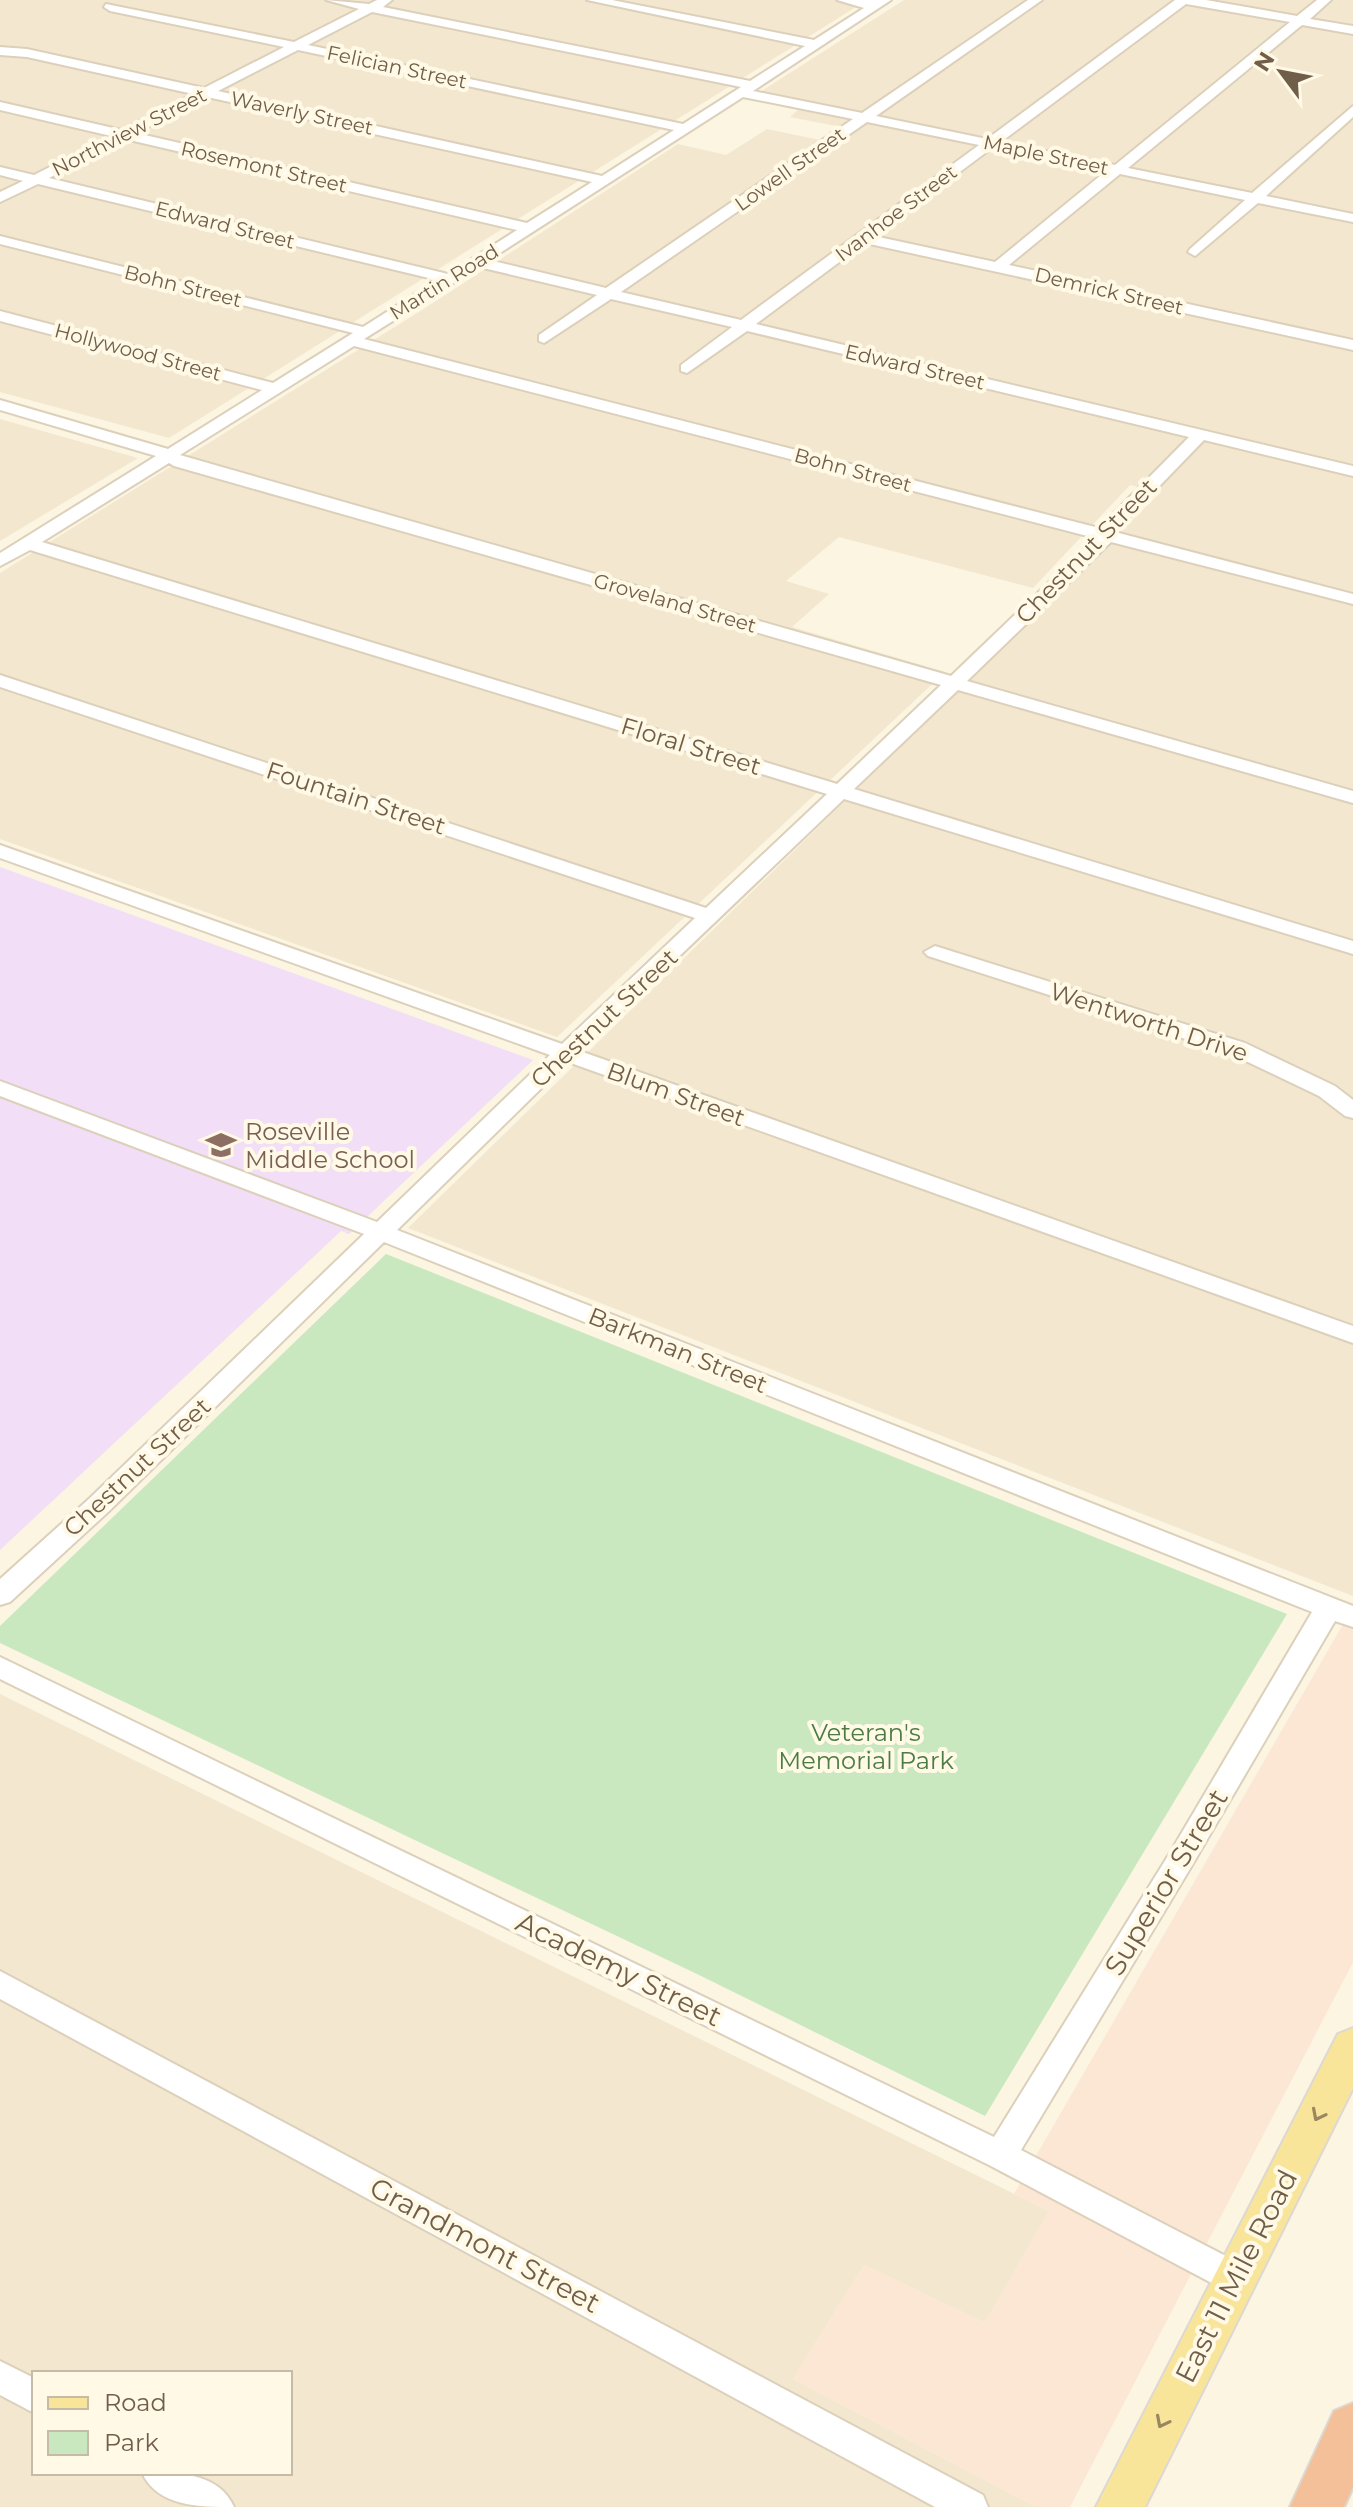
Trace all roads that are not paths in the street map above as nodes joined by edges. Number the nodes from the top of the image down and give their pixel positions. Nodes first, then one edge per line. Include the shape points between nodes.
1 (332, 0) edge
2 (386, 0) edge
3 (593, 0) edge
4 (843, 0) edge
5 (1036, 0) edge
6 (1184, 0) edge
7 (1325, 0) edge
8 (880, 3) edge
9 (110, 7) dead end
10 (371, 8) junction
11 (1300, 21) junction
12 (1353, 30) edge
13 (816, 44) junction
14 (297, 46) junction
15 (0, 51) edge
16 (746, 89) junction
17 (207, 92) junction
18 (0, 106) edge
19 (1353, 110) edge
20 (864, 118) junction
21 (1345, 125) edge
22 (685, 128) junction
23 (124, 135) junction
24 (989, 143) junction
25 (1118, 170) junction
26 (0, 171) edge
27 (36, 180) junction
28 (603, 180) junction
29 (0, 198) edge
30 (1255, 198) junction
31 (1353, 218) edge
32 (528, 228) junction
33 (864, 238) junction
34 (0, 240) edge
35 (1195, 252) dead end
36 (477, 262) junction
37 (999, 266) junction
38 (450, 279) junction
39 (610, 293) junction
40 (0, 316) edge
41 (745, 326) junction
42 (359, 336) junction
43 (544, 338) dead end
44 (1353, 345) edge
45 (687, 368) dead end
46 (277, 389) junction
47 (0, 405) edge
48 (1200, 435) junction
49 (172, 455) junction
50 (1353, 471) edge
51 (1105, 535) junction
52 (29, 544) junction
53 (0, 561) edge
54 (1353, 599) edge
55 (0, 681) edge
56 (955, 683) junction
57 (841, 792) junction
58 (1353, 797) edge
59 (0, 851) edge
60 (711, 916) junction
61 (1353, 948) edge
62 (935, 952) dead end
63 (564, 1054) junction
64 (0, 1088) edge
65 (1353, 1111) edge
66 (380, 1232) junction
67 (1353, 1335) edge
68 (0, 1595) edge
69 (1341, 1612) edge
70 (0, 1667) edge
71 (0, 1984) edge
72 (1353, 2046) edge
73 (1000, 2155) junction
74 (1235, 2278) junction
75 (0, 2377) edge
76 (32, 2396) edge
77 (1353, 2428) edge
78 (163, 2475) edge
79 (216, 2507) edge
80 (970, 2507) edge
81 (1120, 2507) edge
82 (1317, 2507) edge

1 - 10 street, Maple Street
2 - 10 street, Northview Street
3 - 13 street
4 - 8 street
5 - 20 street, Lowell Street
6 - 11 street
6 - 24 street, Ivanhoe Street
7 - 11 street
8 - 13 street, Martin Road
9 - 14 street, Felician Street
10 - 14 street, Northview Street
10 - 16 street, Maple Street
11 - 12 street
11 - 25 street
13 - 16 street, Martin Road
14 - 17 street, Northview Street
14 - 22 street, Felician Street
15 - 17 street, Waverly Street
16 - 20 street, Maple Street
16 - 22 street, Martin Road
17 - 23 street, Northview Street
17 - 28 street, Waverly Street
18 - 23 street, Rosemont Street
19 - 21 street
20 - 24 street, Maple Street
20 - 39 street, Lowell Street
21 - 30 street
22 - 28 street, Martin Road
23 - 27 street, Northview Street
23 - 32 street, Rosemont Street
24 - 25 street, Maple Street
24 - 33 street, Ivanhoe Street
25 - 30 street, Maple Street
25 - 37 street
26 - 27 street, Edward Street
27 - 29 street, Northview Street
27 - 38 street, Edward Street
28 - 32 street, Martin Road
30 - 31 street, Maple Street
30 - 35 street
32 - 36 street, Martin Road
33 - 37 street, Demrick Street
33 - 41 street, Ivanhoe Street
34 - 42 street, Bohn Street
36 - 38 street, Martin Road
36 - 39 street, Edward Street
37 - 44 street, Demrick Street
38 - 42 street, Martin Road
39 - 41 street, Edward Street
39 - 43 street, Lowell Street
40 - 46 street, Hollywood Street
41 - 45 street, Ivanhoe Street
41 - 48 street, Edward Street
42 - 46 street, Martin Road
42 - 51 street, Bohn Street
46 - 49 street, Martin Road
47 - 49 street, Groveland Street
48 - 50 street, Edward Street
48 - 51 street, Chestnut Street
49 - 52 street, Martin Road
49 - 56 street, Groveland Street via 180,462
51 - 54 street, Bohn Street
51 - 56 street, Chestnut Street
52 - 53 street, Martin Road
52 - 57 street, Floral Street
55 - 60 street, Fountain Street
56 - 57 street, Chestnut Street
56 - 58 street, Groveland Street
57 - 60 street, Chestnut Street
57 - 61 street, Floral Street
59 - 63 street, Blum Street
60 - 63 street, Chestnut Street
62 - 65 street, Wentworth Drive via 1237,1048 1327,1091
63 - 66 street, Chestnut Street
63 - 67 street, Blum Street
64 - 66 street, Barkman Street
66 - 68 street, Chestnut Street
66 - 69 street, Barkman Street
69 - 73 street, Superior Street via 1181,1859
70 - 73 street, Academy Street
71 - 80 street, Grandmont Street
72 -> 74 main road, East 11 Mile Road
73 - 74 street, Academy Street
74 -> 81 main road, East 11 Mile Road
75 - 76 street
77 - 82 highway
78 - 79 street

